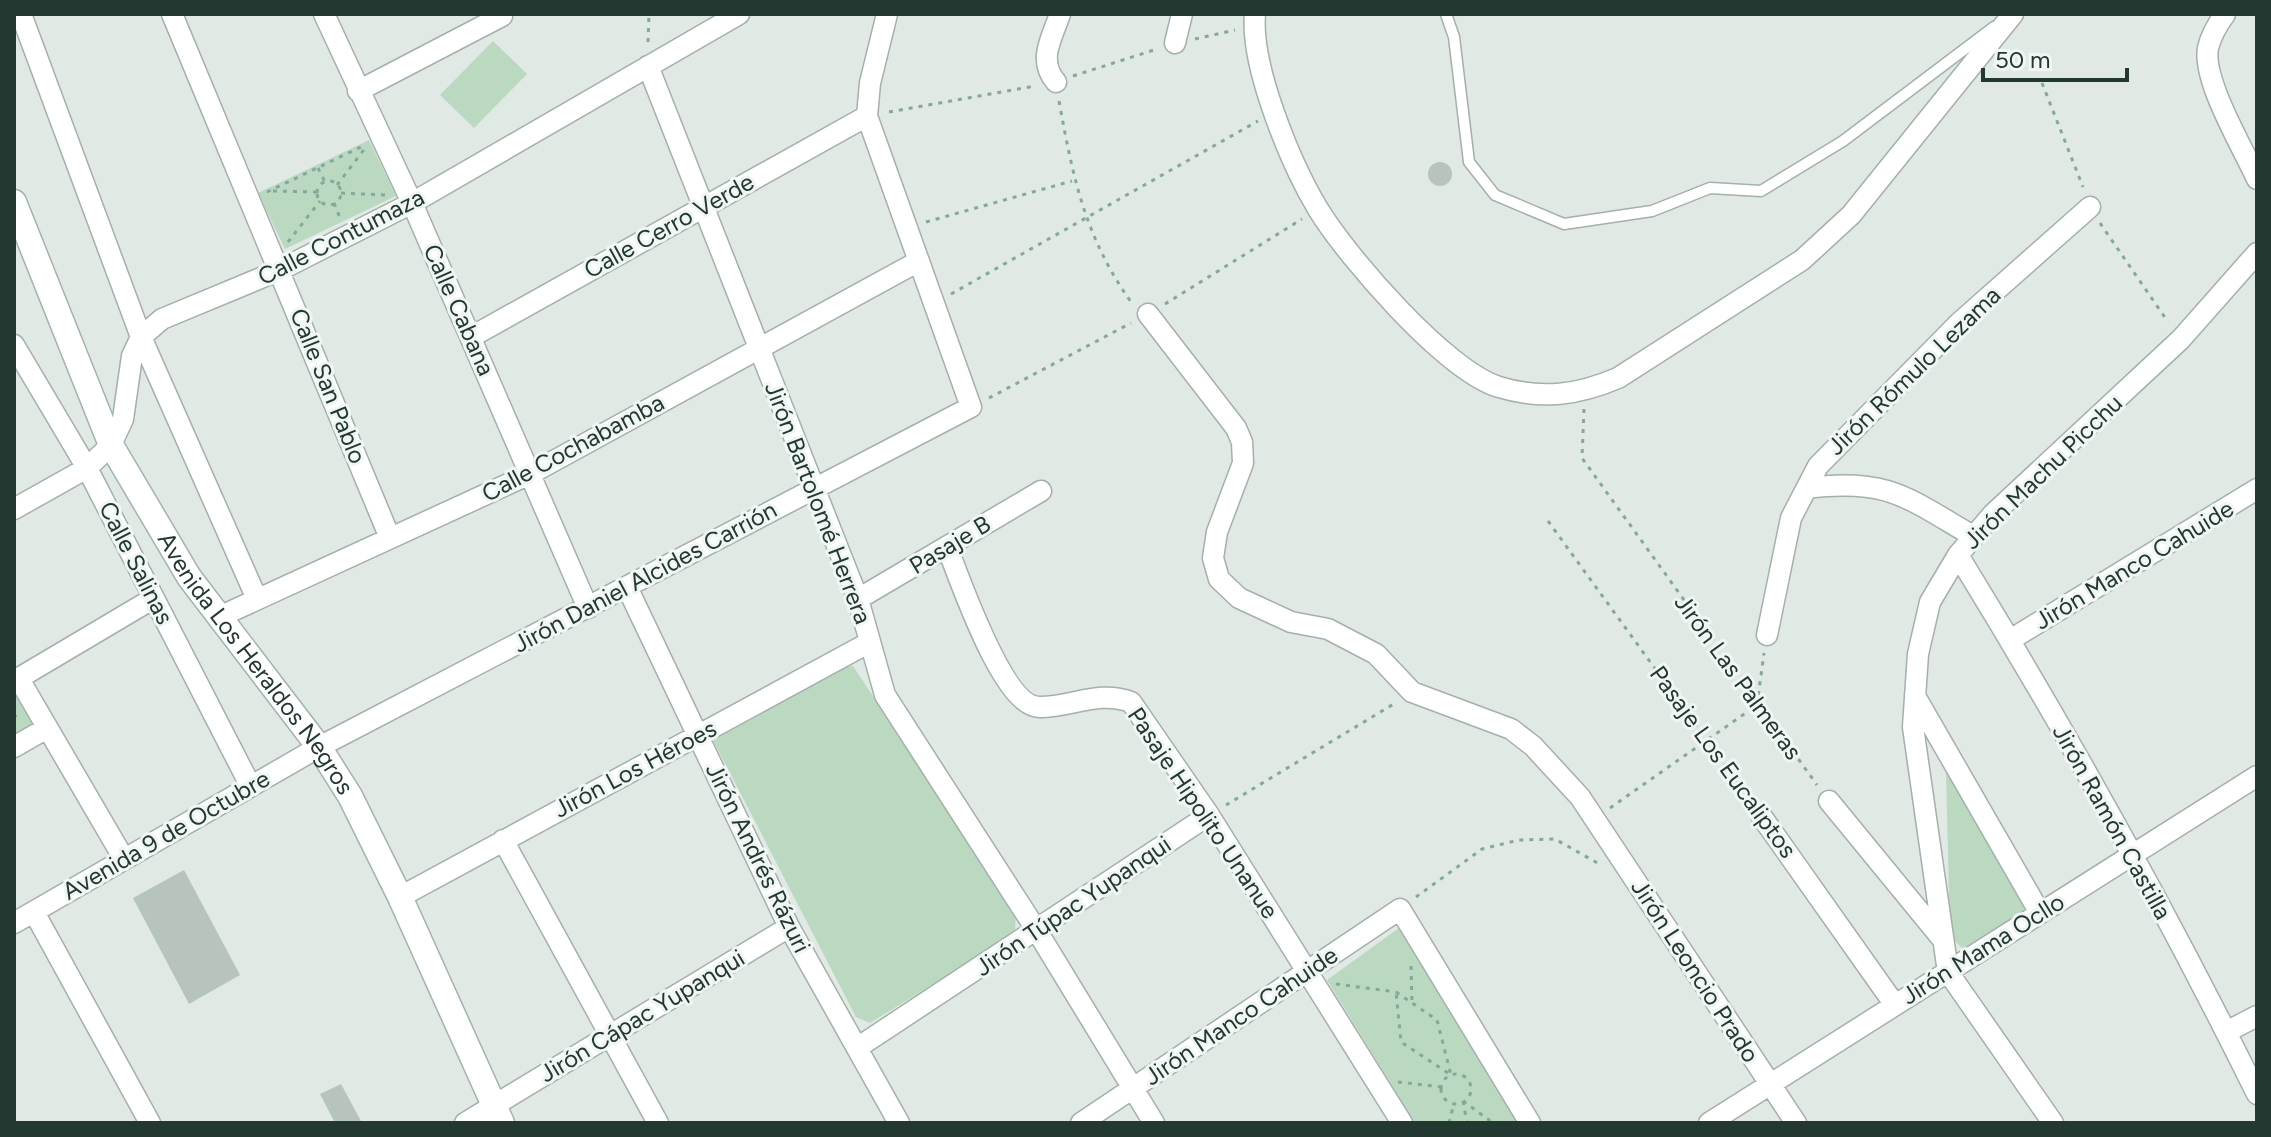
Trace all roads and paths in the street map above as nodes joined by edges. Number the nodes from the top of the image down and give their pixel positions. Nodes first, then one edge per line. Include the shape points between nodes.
1 (21, 14) edge
2 (172, 14) edge
3 (324, 14) edge
4 (649, 14) edge
5 (739, 14) edge
6 (887, 14) edge
7 (1060, 14) edge
8 (1182, 14) edge
9 (1446, 14) edge
10 (2012, 14) edge
11 (502, 16) edge
12 (1255, 20) edge
13 (2220, 22) edge
14 (1175, 43) junction
15 (648, 66) junction
16 (1056, 82) junction
17 (358, 91) junction
18 (1274, 112) junction
19 (867, 116) junction
20 (368, 144) junction
21 (374, 157) dead end
22 (318, 168) junction
23 (2257, 179) edge
24 (1073, 181) junction
25 (325, 182) junction
26 (337, 185) junction
27 (270, 191) junction
28 (317, 192) junction
29 (341, 193) junction
30 (261, 195) dead end
31 (320, 201) junction
32 (380, 201) dead end
33 (14, 202) edge
34 (334, 203) junction
35 (412, 203) junction
36 (703, 206) junction
37 (2090, 207) dead end
38 (1085, 217) junction
39 (341, 220) dead end
40 (907, 228) junction
41 (279, 233) dead end
42 (299, 239) dead end
43 (285, 245) junction
44 (2257, 253) edge
45 (919, 261) junction
46 (280, 270) junction
47 (934, 304) junction
48 (1148, 314) joint
49 (141, 337) junction
50 (471, 337) junction
51 (14, 345) edge
52 (759, 349) junction
53 (1585, 392) junction
54 (111, 445) junction
55 (87, 468) junction
56 (530, 474) junction
57 (1807, 488) junction
58 (815, 489) junction
59 (2257, 489) edge
60 (1041, 491) dead end
61 (14, 509) edge
62 (1548, 521) dead end
63 (1973, 536) junction
64 (390, 538) junction
65 (947, 547) junction
66 (1958, 555) junction
67 (627, 587) junction
68 (154, 598) junction
69 (257, 599) junction
70 (858, 599) junction
71 (588, 608) junction
72 (219, 617) junction
73 (1767, 635) joint
74 (2010, 640) junction
75 (870, 642) junction
76 (16, 680) edge
77 (1412, 692) junction
78 (1915, 696) junction
79 (1757, 705) junction
80 (47, 728) junction
81 (699, 734) junction
82 (1708, 740) junction
83 (14, 747) edge
84 (319, 747) junction
85 (2257, 776) edge
86 (250, 785) junction
87 (1829, 801) joint
88 (1209, 815) junction
89 (1762, 817) joint
90 (1594, 819) junction
91 (503, 840) junction
92 (2131, 856) junction
93 (124, 859) junction
94 (1608, 869) dead end
95 (400, 897) junction
96 (1400, 909) junction
97 (34, 912) junction
98 (2040, 913) junction
99 (14, 923) edge
100 (789, 927) junction
101 (1037, 931) junction
102 (1944, 942) junction
103 (1308, 971) junction
104 (1418, 971) dead end
105 (1948, 972) junction
106 (1336, 984) dead end
107 (1396, 992) junction
108 (1412, 1002) junction
109 (1895, 1005) junction
110 (2257, 1016) edge
111 (2226, 1032) junction
112 (610, 1035) junction
113 (857, 1048) junction
114 (1451, 1075) junction
115 (1398, 1082) dead end
116 (1770, 1084) junction
117 (1442, 1087) junction
118 (1133, 1089) junction
119 (2257, 1094) edge
120 (1463, 1101) junction
121 (1454, 1103) junction
122 (498, 1114) edge
123 (150, 1123) edge
124 (465, 1123) edge
125 (658, 1123) edge
126 (899, 1123) edge
127 (1081, 1123) edge
128 (1154, 1123) edge
129 (1402, 1123) edge
130 (1449, 1123) edge
131 (1467, 1123) edge
132 (1493, 1123) edge
133 (1530, 1123) edge
134 (1709, 1123) edge
135 (1796, 1123) edge
136 (2053, 1123) edge

1 - 49 street, Avenida Los Heraldos Negros
2 - 46 street, Calle San Pablo
3 - 17 street, Calle Cabana
4 - 15 path
5 - 15 street, Calle Contumaza
6 - 19 street
7 - 16 street via 1046,56 1047,71
8 - 14 street
9 - 10 lane via 1454,37 1469,162 1495,195 1564,224 1652,211 1710,188 1761,191 1843,141
10 - 53 street via 1851,215 1802,260 1618,378
11 - 17 street
12 - 14 path
12 - 18 street via 1257,62
13 - 23 street via 2208,50 2210,74
14 - 16 path
15 - 35 street, Calle Contumaza
15 - 36 street, Jirón Bartolomé Herrera
16 - 19 path
16 - 24 path
17 - 35 street, Calle Cabana
18 - 38 path
18 - 53 street via 1318,209 1363,268 1447,355 1497,387 1540,395
19 - 36 street, Calle Cerro Verde
19 - 40 street
20 - 21 path
20 - 22 path
20 - 26 path
22 - 25 path
22 - 27 path
24 - 38 path
24 - 40 path
25 - 26 path
25 - 28 path
26 - 29 path
27 - 28 path
27 - 30 path
28 - 31 path
29 - 32 path via 393,195
29 - 34 path
31 - 34 path
31 - 43 path
33 - 54 street, Avenida Los Heraldos Negros
34 - 39 path
35 - 46 street, Calle Contumaza
35 - 50 street, Calle Cabana
36 - 50 street, Calle Cerro Verde
36 - 52 street, Jirón Bartolomé Herrera
37 - 57 street, Jirón Rómulo Lezama via 1884,396 1818,466
38 - 47 path
38 - 48 path via 1106,267 1138,312
40 - 45 street
41 - 43 path
42 - 43 path
44 - 63 street, Jirón Machu Picchu via 2181,339
45 - 47 street
45 - 52 street, Calle Cochabamba
46 - 49 street, Calle Contumaza via 162,319
46 - 64 street, Calle San Pablo
47 - 58 street, Jirón Daniel Alcides Carrión via 971,407
48 - 77 street via 1242,442 1243,463 1217,532 1213,558 1219,579 1239,598 1291,622 1328,629 1376,654
49 - 54 street via 132,356 123,419
49 - 69 street, Avenida Los Heraldos Negros
50 - 56 street, Calle Cabana
51 - 55 street, Calle Salinas
52 - 56 street, Calle Cochabamba
52 - 58 street, Jirón Bartolomé Herrera
53 - 79 path, Jirón Las Palmeras via 1582,458
54 - 55 street
54 - 72 street, Avenida Los Heraldos Negros via 159,532
55 - 61 street
55 - 68 street, Calle Salinas
56 - 64 street, Calle Cochabamba
56 - 71 street, Calle Cabana
57 - 63 street via 1847,483 1893,490
57 - 73 street, Jirón Rómulo Lezama via 1791,518
58 - 67 street, Jirón Daniel Alcides Carrión
58 - 70 street, Jirón Bartolomé Herrera
59 - 74 street, Jirón Manco Cahuide
60 - 65 street, Pasaje B
62 - 82 path, Pasaje Los Eucaliptos
63 - 66 street, Jirón Machu Picchu
64 - 69 street, Calle Cochabamba
65 - 70 street, Pasaje B
65 - 88 street, Pasaje Hipolito Unanue via 1015,694 1037,707 1114,696 1131,702
66 - 74 street, Jirón Ramón Castilla
66 - 78 street, Jirón Machu Picchu via 1930,602
67 - 71 street, Jirón Daniel Alcides Carrión
67 - 81 street, Jirón Andrés Rázuri
68 - 76 street
68 - 86 street, Calle Salinas
69 - 72 street, Calle Cochabamba
70 - 75 street, Jirón Bartolomé Herrera
71 - 84 street, Jirón Daniel Alcides Carrión
72 - 84 street, Avenida Los Heraldos Negros
73 - 79 path
74 - 92 street, Jirón Ramón Castilla
75 - 81 street, Jirón Los Héroes
75 - 101 street, Jirón Bartolomé Herrera via 885,695
76 - 80 street
77 - 88 path
77 - 90 street, Jirón Leoncio Prado via 1511,729 1533,746
78 - 98 street
78 - 102 street, Jirón Machu Picchu via 1913,727
79 - 82 path
79 - 87 path, Jirón Las Palmeras
80 - 83 street
80 - 93 street
81 - 91 street, Jirón Los Héroes
81 - 100 street, Jirón Andrés Rázuri
82 - 89 path, Pasaje Los Eucaliptos
82 - 90 path
84 - 86 street, Avenida 9 de Octubre
84 - 95 street, Avenida Los Heraldos Negros
85 - 92 street, Jirón Mama Ocllo
86 - 93 street, Avenida 9 de Octubre
87 - 102 street
88 - 101 street, Jirón Túpac Yupanqui
88 - 103 street, Pasaje Hipolito Unanue
89 - 109 street, Pasaje Los Eucaliptos
90 - 116 street, Jirón Leoncio Prado
91 - 95 street, Jirón Los Héroes
91 - 112 street
92 - 98 street, Jirón Mama Ocllo
92 - 111 street, Jirón Ramón Castilla
93 - 97 street, Avenida 9 de Octubre
94 - 96 path via 1555,839 1519,840 1482,849
95 - 122 street, Avenida Los Heraldos Negros
96 - 103 street, Jirón Manco Cahuide
96 - 133 street
97 - 99 street, Avenida 9 de Octubre
97 - 123 street
98 - 105 street, Jirón Mama Ocllo
100 - 112 street, Jirón Cápac Yupanqui
100 - 113 street, Jirón Andrés Rázuri
101 - 113 street, Jirón Túpac Yupanqui
101 - 118 street, Jirón Bartolomé Herrera
102 - 105 street, Jirón Machu Picchu
103 - 118 street, Jirón Manco Cahuide
103 - 129 street, Pasaje Hipolito Unanue
104 - 108 path via 1410,958
105 - 109 street, Jirón Mama Ocllo
105 - 136 street
106 - 107 path
107 - 108 path
107 - 114 path via 1401,1042
108 - 114 path via 1437,1020
109 - 116 street, Jirón Mama Ocllo
110 - 111 street
111 - 119 street, Jirón Ramón Castilla
112 - 122 street, Jirón Cápac Yupanqui
112 - 125 street
113 - 126 street, Jirón Andrés Rázuri
114 - 117 path
114 - 120 path via 1465,1076 1470,1084
115 - 117 path
116 - 134 street, Jirón Mama Ocllo
116 - 135 street, Jirón Leoncio Prado
117 - 121 path via 1445,1098
118 - 127 street, Jirón Manco Cahuide
118 - 128 street, Jirón Bartolomé Herrera
120 - 121 path
120 - 131 path
120 - 132 path
121 - 130 path
122 - 124 street, Jirón Cápac Yupanqui

